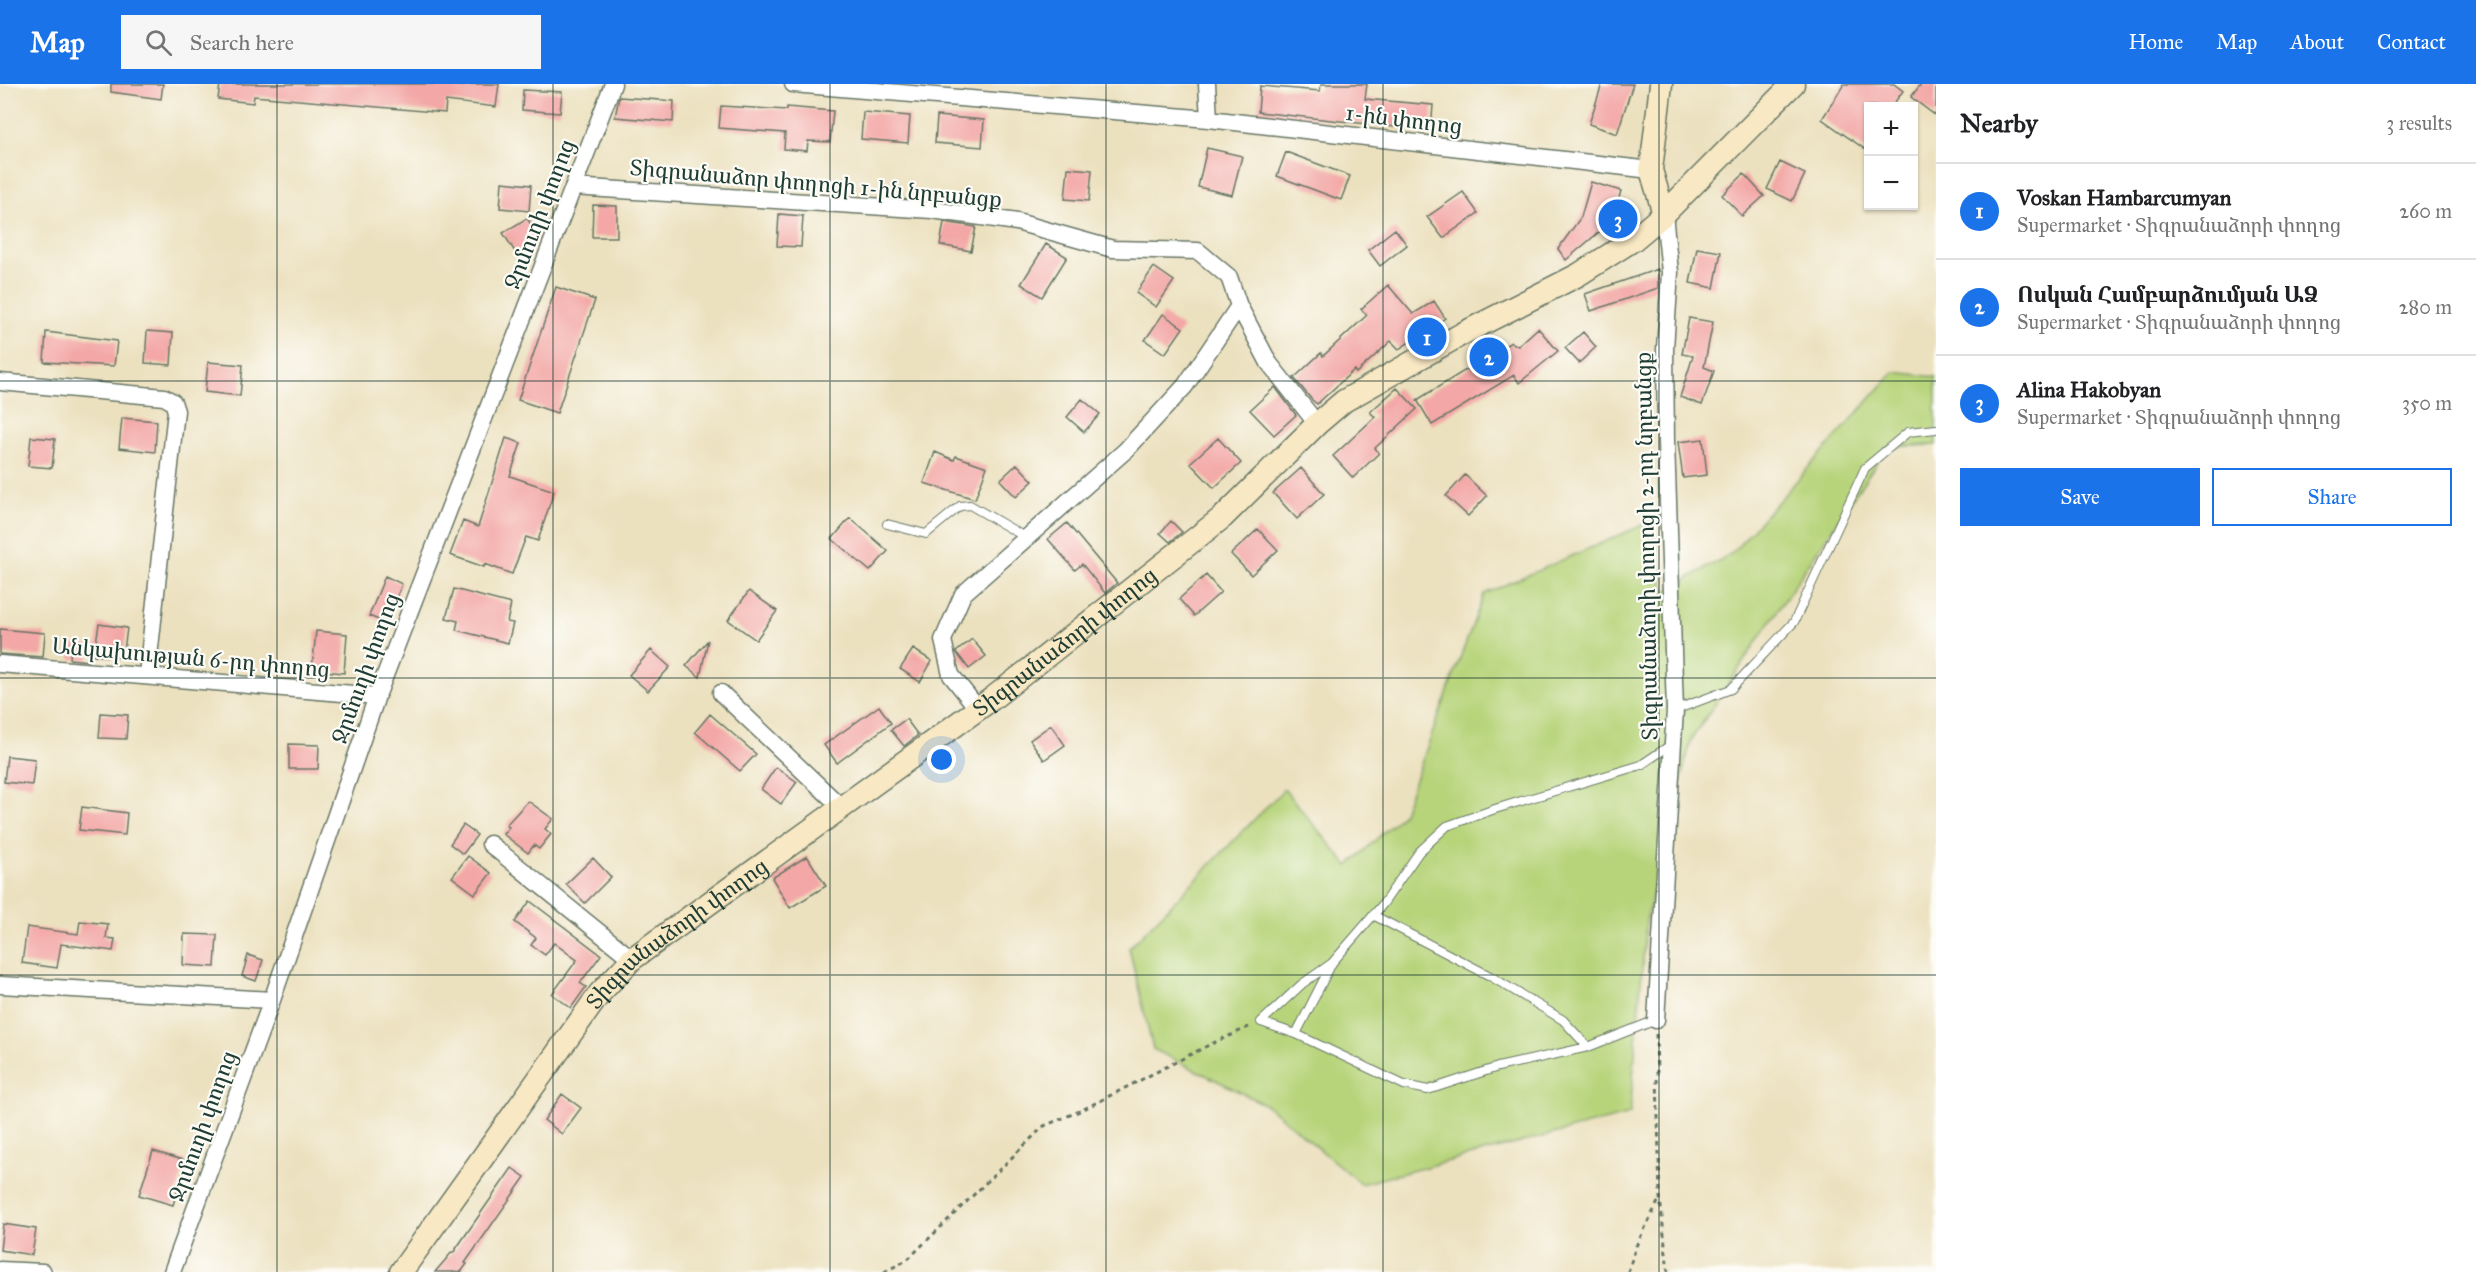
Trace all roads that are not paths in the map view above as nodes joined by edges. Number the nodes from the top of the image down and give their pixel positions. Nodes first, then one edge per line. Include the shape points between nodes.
1 (613, 84) edge
2 (793, 84) edge
3 (1208, 84) edge
4 (1661, 84) edge
5 (1793, 84) edge
6 (1209, 119) junction
7 (1651, 170) junction
8 (573, 187) junction
9 (1664, 214) junction
10 (1239, 306) junction
11 (0, 381) edge
12 (1317, 424) junction
13 (1936, 429) edge
14 (887, 524) dead end
15 (1025, 537) junction
16 (0, 664) edge
17 (147, 675) junction
18 (721, 693) dead end
19 (377, 696) junction
20 (978, 709) junction
21 (1675, 710) junction
22 (1672, 744) junction
23 (841, 807) junction
24 (490, 844) dead end
25 (1373, 915) junction
26 (632, 959) junction
27 (1332, 963) junction
28 (0, 985) edge
29 (272, 1000) junction
30 (1656, 1020) joint
31 (1296, 1034) junction
32 (1588, 1047) junction
33 (0, 1270) edge
34 (43, 1272) edge
35 (172, 1272) edge
36 (401, 1272) edge

1 - 8 street, Ջրմուղի փողոց
2 - 6 street, 1-ին փողոց
3 - 6 street
4 - 7 main road
5 - 9 main road, Տիգրանաձորի փողոց
6 - 7 street, 1-ին փողոց
7 - 9 main road
8 - 10 street, Տիգրանաձոր փողոցի 1-ին նրբանցք via 932,210 1017,222 1113,249 1198,251 1229,277
8 - 19 street, Ջրմուղի փողոց
9 - 12 main road, Տիգրանաձորի փողոց via 1633,240 1578,275 1462,334 1344,401
9 - 21 street, Տիգրանաձորի փողոցի 2-րդ նրբանցք via 1670,272 1665,349
10 - 12 street, Տիգրանաձոր փողոցի 1-ին նրբանցք via 1269,363
10 - 15 street via 1185,386 1126,450
11 - 17 street via 164,398 172,402 176,411
12 - 20 main road, Տիգրանաձորի փողոց via 1223,517
13 - 21 lane via 1908,432 1865,468 1794,622 1731,689
14 - 15 lane via 926,534 960,506 970,505
15 - 20 street via 963,594 943,640 951,675
16 - 17 street, Անկախության 6-րդ փողոց
17 - 19 street, Անկախության 6-րդ փողոց
18 - 23 street
19 - 29 street, Ջրմուղի փողոց
20 - 23 main road, Տիգրանաձորի փողոց
21 - 22 street, Տիգրանաձորի փողոցի 2-րդ նրբանցք
22 - 25 lane via 1641,765 1447,826 1419,852
22 - 30 street, Տիգրանաձորի փողոցի 2-րդ նրբանցք
23 - 26 main road, Տիգրանաձորի փողոց
24 - 26 street
25 - 27 lane
25 - 32 lane via 1554,1014
26 - 36 main road, Տիգրանաձորի փողոց via 600,993
27 - 31 lane
27 - 31 lane via 1302,984 1261,1022
28 - 29 street
29 - 35 street, Ջրմուղի փողոց
30 - 32 lane
31 - 32 lane via 1404,1085 1428,1090 1498,1067
33 - 34 street

